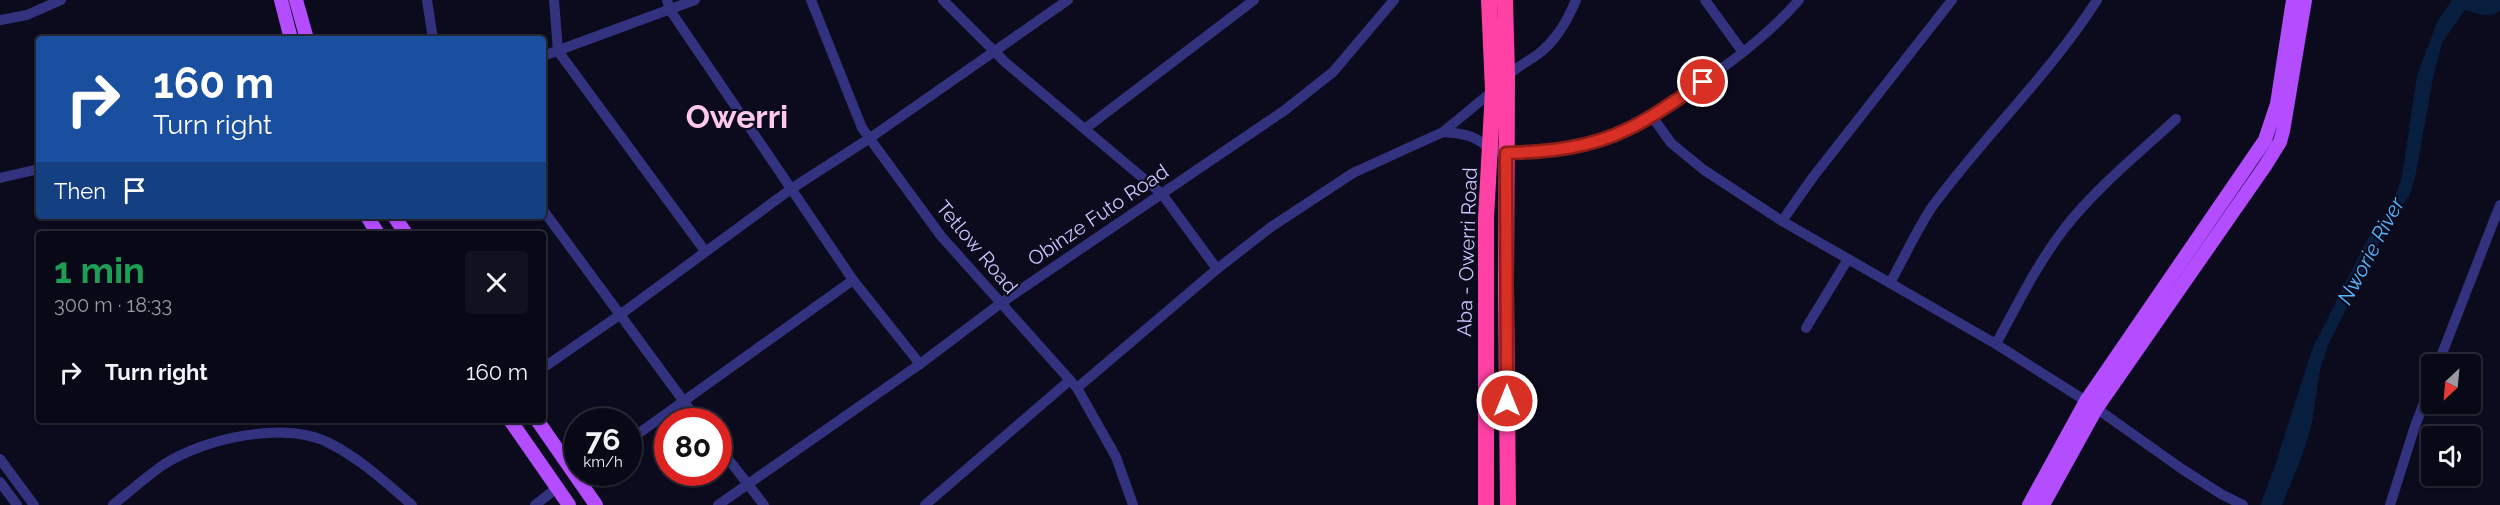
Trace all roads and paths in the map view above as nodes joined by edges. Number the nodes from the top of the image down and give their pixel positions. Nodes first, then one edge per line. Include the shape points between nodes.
1 (61, 0) edge
2 (281, 0) edge
3 (296, 0) edge
4 (427, 0) edge
5 (554, 0) edge
6 (695, 0) edge
7 (811, 0) edge
8 (943, 0) edge
9 (1068, 0) edge
10 (1254, 0) edge
11 (1394, 0) edge
12 (1489, 0) edge
13 (1505, 0) edge
14 (1576, 0) edge
15 (1705, 0) edge
16 (1799, 0) edge
17 (1952, 0) edge
18 (2097, 0) edge
19 (2293, 0) edge
20 (2305, 0) edge
21 (668, 5) edge
22 (0, 20) edge
23 (290, 36) edge
24 (306, 36) edge
25 (433, 36) edge
26 (558, 51) junction
27 (1742, 51) junction
28 (994, 52) junction
29 (546, 55) edge
30 (1508, 76) junction
31 (1493, 90) junction
32 (1651, 115) junction
33 (2175, 119) dead end
34 (1086, 128) junction
35 (1443, 132) junction
36 (870, 138) junction
37 (1499, 152) junction
38 (36, 170) edge
39 (0, 177) edge
40 (791, 189) junction
41 (1162, 194) junction
42 (2500, 205) edge
43 (546, 214) edge
44 (1782, 221) junction
45 (705, 251) junction
46 (1848, 259) junction
47 (1217, 269) junction
48 (854, 280) junction
49 (1890, 283) junction
50 (1001, 303) junction
51 (621, 314) junction
52 (1806, 328) dead end
53 (1996, 344) junction
54 (2442, 354) edge
55 (920, 364) junction
56 (546, 366) edge
57 (1074, 384) junction
58 (685, 403) junction
59 (2091, 405) junction
60 (689, 408) edge
61 (2421, 410) edge
62 (512, 423) edge
63 (539, 423) edge
64 (642, 432) edge
65 (564, 455) edge
66 (0, 459) edge
67 (732, 463) edge
68 (0, 482) edge
69 (749, 484) junction
70 (586, 486) edge
71 (557, 488) junction
72 (17, 505) edge
73 (34, 505) edge
74 (113, 505) edge
75 (412, 505) edge
76 (535, 505) edge
77 (569, 505) edge
78 (596, 505) edge
79 (718, 505) edge
80 (764, 505) edge
81 (925, 505) edge
82 (1133, 505) edge
83 (1486, 505) edge
84 (1508, 505) edge
85 (2029, 505) edge
86 (2043, 505) edge
87 (2243, 505) edge
88 (2390, 505) edge

1 - 22 street via 27,15
2 - 23 main road
3 - 24 main road
4 - 25 street
5 - 26 street
6 - 21 street
7 - 36 street, Tetlow Road via 862,128
8 - 28 street
9 - 28 street
10 - 34 street
11 - 41 street, Obinze Futo Road via 1334,72
12 - 31 highway, Aba - Owerri Road
13 - 30 highway
14 - 30 street via 1552,42
15 - 27 street
16 - 27 street
17 - 44 street
18 - 49 street via 2048,67 1933,207
19 - 59 main road via 2277,104 2265,140
20 - 59 main road via 2280,142
21 - 26 street
21 - 40 street
26 - 29 street
26 - 45 street
27 - 32 street
28 - 34 street
28 - 36 street
30 - 31 street
30 - 37 highway
31 - 35 street
31 - 37 highway, Aba - Owerri Road
32 - 37 street via 1628,129 1578,147
32 - 44 street via 1687,158
33 - 53 street via 2064,229
34 - 41 street
35 - 37 street via 1475,138
35 - 47 street via 1353,173 1271,227
36 - 40 street
36 - 50 street, Tetlow Road via 941,236
37 - 83 highway, Aba - Owerri Road via 1486,218
37 - 84 highway
38 - 39 street
40 - 45 street
40 - 48 street
41 - 47 street
41 - 50 street, Obinze Futo Road
42 - 54 street
43 - 51 street
44 - 46 street
45 - 51 street
46 - 49 street
46 - 52 street
47 - 57 street
48 - 55 street
48 - 58 street
49 - 53 street
50 - 55 street, Obinze Futo Road
50 - 57 street, Tetlow Road
51 - 56 street
51 - 58 street
53 - 59 street
55 - 69 street, Obinze Futo Road
57 - 81 street
57 - 82 street, Tetlow Road via 1116,457
58 - 60 street
58 - 64 street
59 - 85 main road
59 - 86 main road
59 - 87 street via 2182,469
61 - 88 street
62 - 71 main road
63 - 65 main road
66 - 73 street
67 - 69 street
68 - 72 street
69 - 79 street, Obinze Futo Road
69 - 80 street
70 - 78 main road
71 - 76 street
71 - 77 main road
74 - 75 street via 165,464 194,450 237,437 294,432 329,442 362,462

